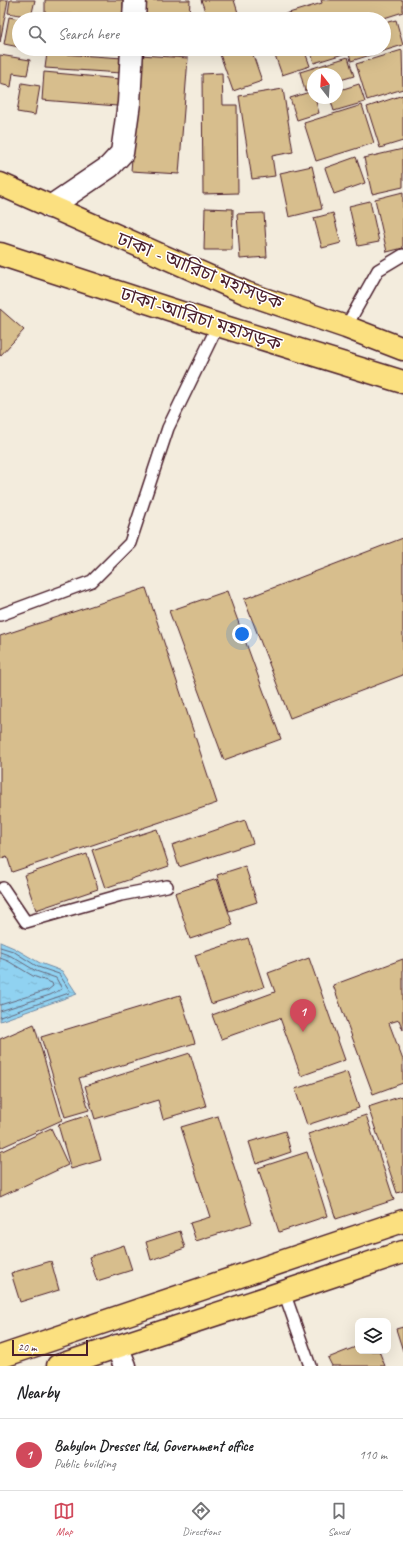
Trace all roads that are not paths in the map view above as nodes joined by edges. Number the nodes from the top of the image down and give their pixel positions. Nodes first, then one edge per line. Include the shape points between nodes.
1 (135, 0) edge
2 (134, 12) edge
3 (132, 56) edge
4 (0, 184) edge
5 (50, 207) junction
6 (0, 254) edge
7 (403, 255) edge
8 (218, 325) junction
9 (346, 327) junction
10 (403, 349) edge
11 (403, 382) edge
12 (0, 615) edge
13 (167, 886) dead end
14 (3, 888) dead end
15 (403, 1222) edge
16 (403, 1252) edge
17 (284, 1292) junction
18 (118, 1346) junction
19 (0, 1357) edge
20 (58, 1366) edge
21 (125, 1366) edge
22 (310, 1366) edge

1 - 2 street
3 - 5 street via 129,103 122,153 108,167
4 - 5 main road, ঢাকা - আরিচা মহাসড়ক
5 - 9 main road, ঢাকা - আরিচা মহাসড়ক via 246,293
6 - 8 main road, ঢাকা-আরিচা মহাসড়ক
7 - 9 lane via 378,270
8 - 11 main road, ঢাকা-আরিচা মহাসড়ক
8 - 12 lane via 168,428 130,543 92,581
9 - 10 main road, ঢাকা - আরিচা মহাসড়ক
13 - 14 lane via 121,895 26,922
15 - 19 main road
16 - 17 main road
17 - 18 main road
17 - 22 lane
18 - 20 main road
18 - 21 street

